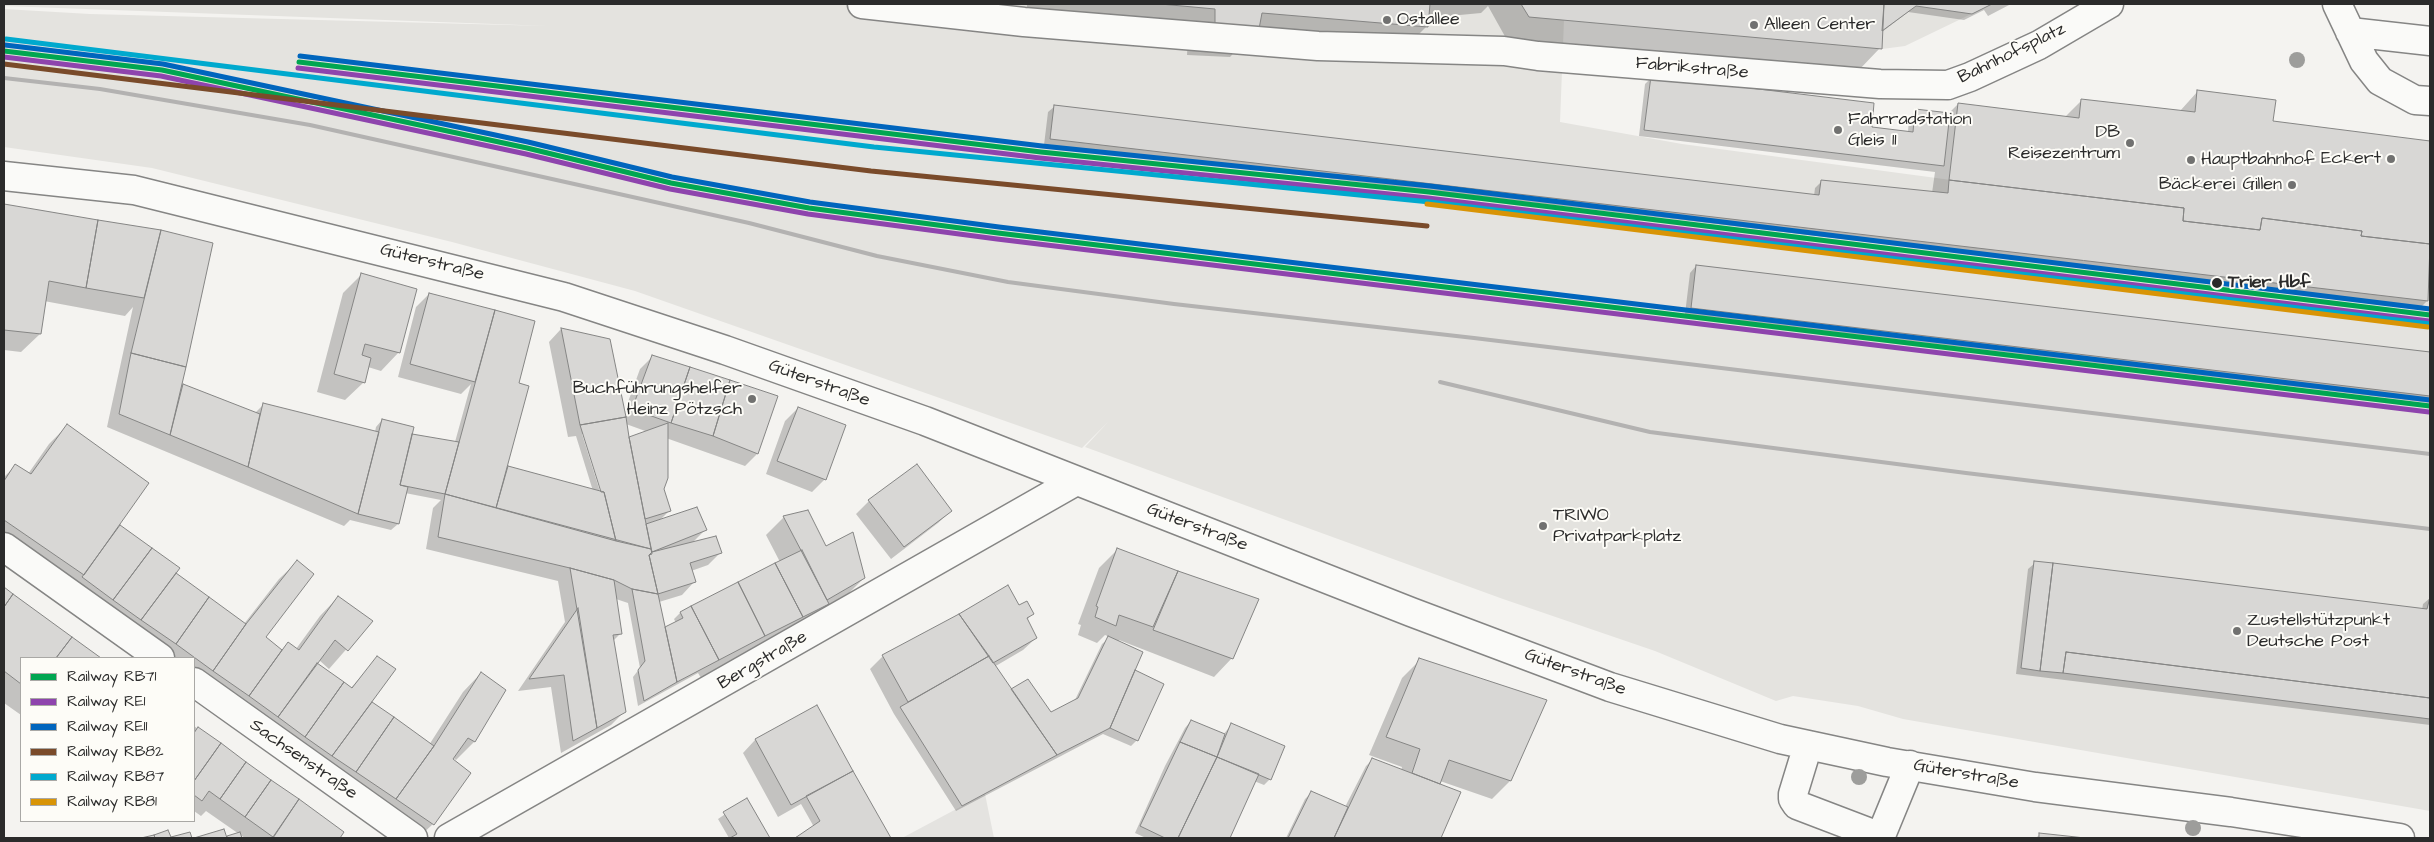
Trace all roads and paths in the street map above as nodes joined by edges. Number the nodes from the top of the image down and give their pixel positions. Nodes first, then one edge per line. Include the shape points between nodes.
1 (862, 4) edge
2 (2108, 4) edge
3 (2337, 4) edge
4 (2350, 32) junction
5 (2430, 41) edge
6 (1880, 84) joint
7 (2430, 101) edge
8 (4, 176) edge
9 (1076, 481) junction
10 (4, 547) edge
11 (159, 657) edge
12 (195, 683) edge
13 (1808, 745) junction
14 (1910, 766) junction
15 (413, 838) edge
16 (449, 838) edge
17 (1880, 838) edge
18 (2400, 838) edge

1 - 6 street, Fabrikstraße via 1024,22 1318,46 1504,51
2 - 6 street, Bahnhofsplatz via 2039,45 1948,85
3 - 4 street
4 - 5 street
4 - 7 street via 2364,61 2380,81 2415,100
8 - 9 street, Güterstraße via 134,190 558,296 725,350 925,421
9 - 13 street, Güterstraße via 1610,687
9 - 16 street, Bergstraße
10 - 11 street
12 - 15 street, Sachsenstraße
13 - 14 street, Güterstraße
13 - 17 street via 1794,794 1797,805
14 - 17 street
14 - 18 street, Güterstraße via 2035,787

